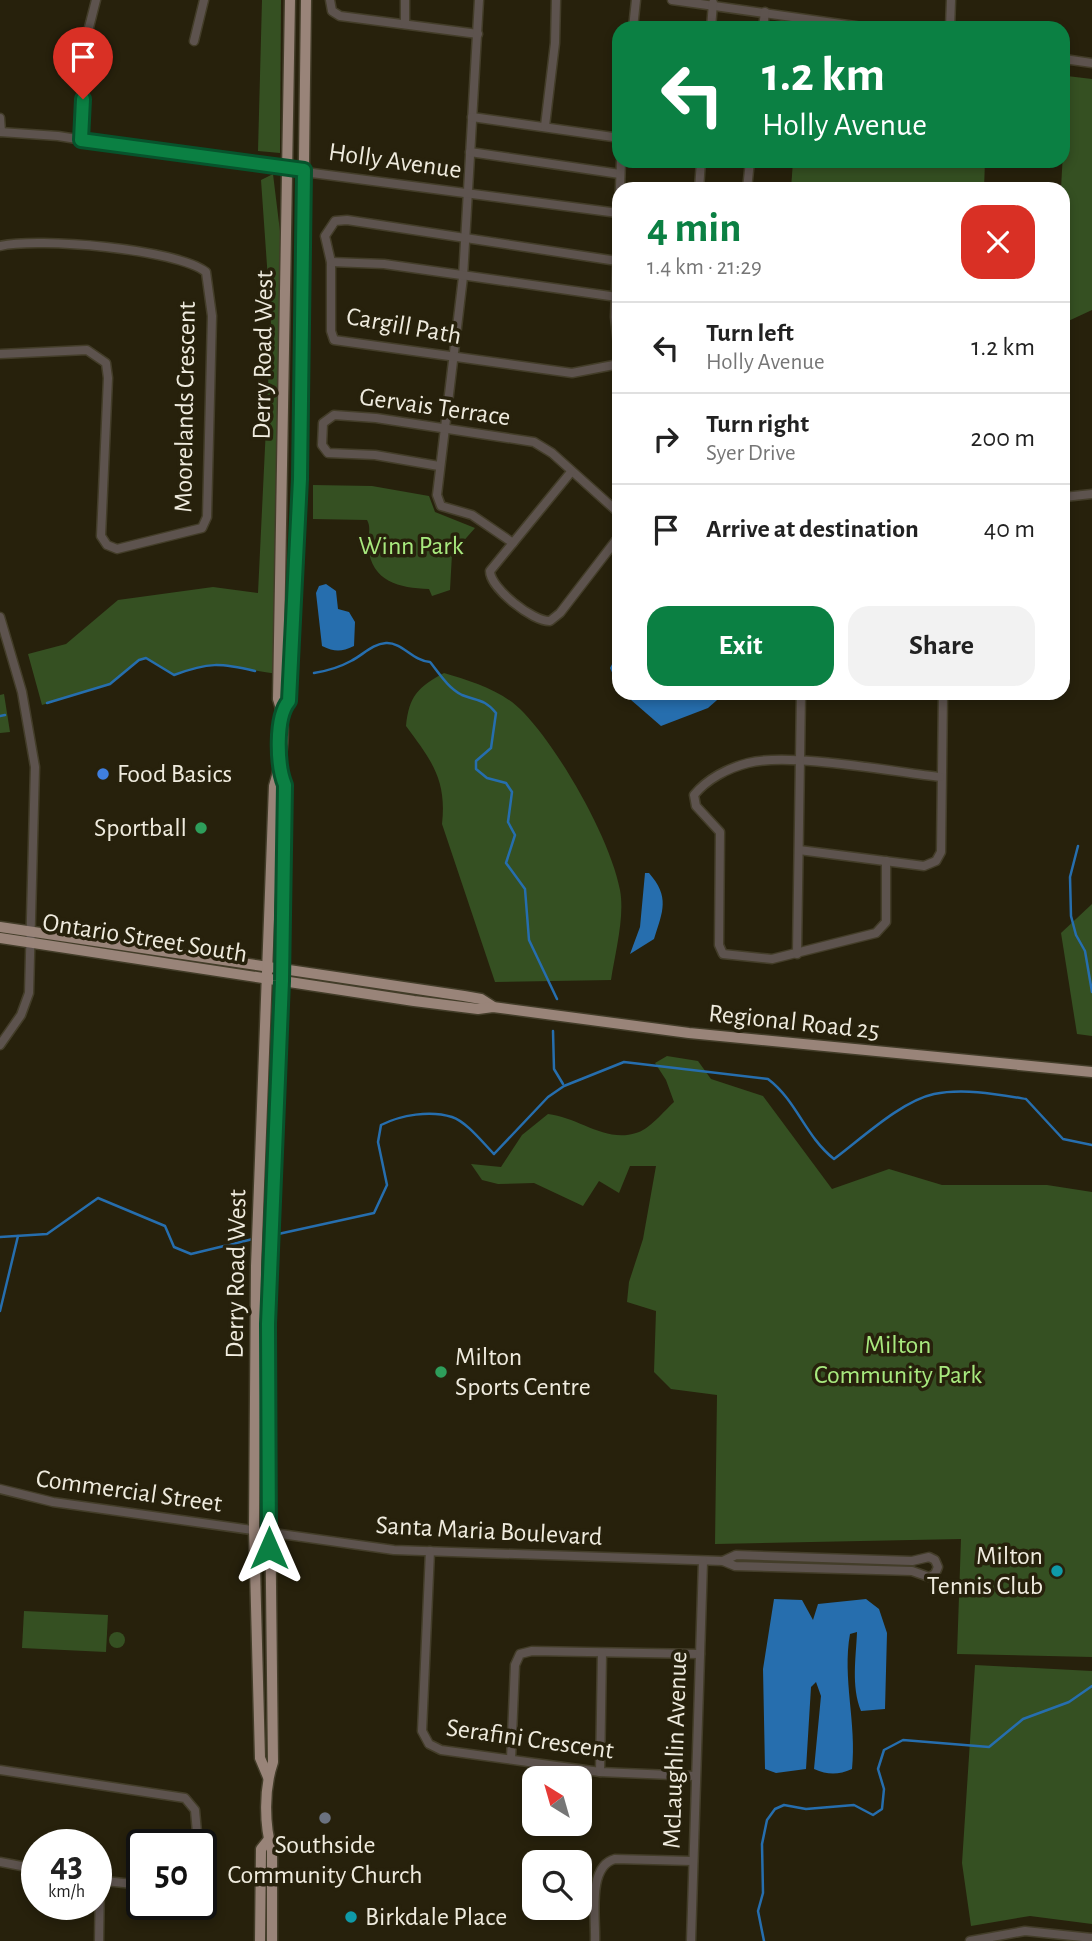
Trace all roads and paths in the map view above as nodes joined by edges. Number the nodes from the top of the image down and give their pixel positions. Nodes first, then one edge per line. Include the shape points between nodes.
1 (96, 0) edge
2 (204, 0) edge
3 (290, 0) edge
4 (306, 0) edge
5 (330, 0) edge
6 (405, 0) edge
7 (479, 0) edge
8 (556, 0) edge
9 (636, 0) edge
10 (672, 0) edge
11 (951, 0) edge
12 (713, 3) edge
13 (765, 12) junction
14 (634, 21) edge
15 (712, 21) edge
16 (764, 21) edge
17 (824, 21) edge
18 (950, 21) edge
19 (405, 24) junction
20 (478, 34) junction
21 (194, 41) dead end
22 (1070, 60) edge
23 (1092, 63) edge
24 (472, 117) junction
25 (0, 118) edge
26 (545, 126) junction
27 (0, 132) edge
28 (612, 137) edge
29 (81, 140) junction
30 (470, 152) junction
31 (287, 167) junction
32 (620, 168) edge
33 (304, 170) junction
34 (620, 174) junction
35 (620, 182) edge
36 (467, 192) junction
37 (612, 212) edge
38 (466, 239) junction
39 (0, 246) edge
40 (612, 260) edge
41 (331, 262) junction
42 (463, 277) junction
43 (612, 296) edge
44 (0, 354) edge
45 (453, 357) junction
46 (612, 365) edge
47 (444, 430) junction
48 (439, 466) junction
49 (571, 472) junction
50 (1092, 494) edge
51 (1070, 496) edge
52 (612, 507) edge
53 (513, 543) junction
54 (612, 545) edge
55 (0, 617) edge
56 (3, 640) edge
57 (801, 700) edge
58 (943, 700) edge
59 (281, 709) junction
60 (799, 761) junction
61 (279, 771) junction
62 (940, 777) junction
63 (799, 850) junction
64 (886, 861) junction
65 (0, 927) edge
66 (33, 937) junction
67 (0, 938) edge
68 (797, 954) junction
69 (267, 966) junction
70 (283, 968) junction
71 (267, 979) junction
72 (282, 981) junction
73 (493, 1007) junction
74 (0, 1044) edge
75 (1092, 1072) edge
76 (0, 1489) edge
77 (254, 1530) junction
78 (269, 1533) junction
79 (430, 1551) junction
80 (703, 1561) junction
81 (723, 1561) junction
82 (602, 1653) junction
83 (699, 1654) junction
84 (511, 1759) junction
85 (0, 1770) edge
86 (600, 1772) junction
87 (695, 1776) junction
88 (268, 1777) junction
89 (197, 1829) edge
90 (269, 1839) junction
91 (692, 1861) junction
92 (0, 1862) edge
93 (21, 1866) edge
94 (99, 1920) edge
95 (1092, 1938) edge
96 (99, 1941) edge
97 (260, 1941) edge
98 (272, 1941) edge
99 (595, 1941) edge
100 (691, 1941) edge
101 (970, 1941) edge

1 - 29 street via 85,43
2 - 21 street
3 - 31 main road, Derry Road West
4 - 33 main road, Derry Road West
5 - 19 street via 332,10 340,16
6 - 19 street
7 - 20 street
8 - 26 street
9 - 14 street
10 - 12 street
11 - 18 street
12 - 13 street
12 - 15 street
13 - 16 street
13 - 17 street
19 - 20 street
20 - 24 street
22 - 23 street
24 - 26 street
24 - 30 street
25 - 27 street
26 - 28 street
27 - 29 street, Holly Avenue
29 - 31 street, Holly Avenue
30 - 34 street
30 - 36 street
31 - 33 street, Holly Avenue
31 - 59 main road, Derry Road West
32 - 34 street
33 - 36 street, Holly Avenue
33 - 59 main road, Derry Road West via 298,512 289,701
34 - 35 street
36 - 37 street, Holly Avenue
36 - 38 street
38 - 40 street
38 - 41 street via 335,221 325,236
38 - 42 street
39 - 44 street, Moorelands Crescent via 40,241 79,244 194,264 206,272 212,327 207,517 202,528 117,549 107,545 102,536 106,363 88,350
41 - 42 street via 384,264
41 - 45 street, Cargill Path via 334,340
42 - 43 street
42 - 45 street
45 - 46 street, Cargill Path via 572,373
45 - 47 street
47 - 48 street
47 - 48 street, Gervais Terrace via 334,415 323,423 322,445 328,453
47 - 49 street, Gervais Terrace via 534,442
48 - 53 street via 441,506 472,516
49 - 52 street, Gervais Terrace
49 - 53 street
50 - 51 street
53 - 54 street via 490,571 491,582 537,619 550,621
55 - 56 street
56 - 66 street via 22,692 35,766
57 - 60 street
58 - 62 street
59 - 61 main road, Derry Road West
60 - 62 street
60 - 63 street
60 - 68 street via 749,762 718,775 698,790 693,800 720,832 721,952 772,959
61 - 69 main road, Derry Road West via 274,786
61 - 70 main road, Derry Road West via 285,785
62 - 64 street via 938,858 924,866
63 - 64 street
63 - 68 street
64 - 68 street via 886,922 881,930
65 - 66 main road, Ontario Street South
66 - 67 main road, Ontario Street South
66 - 69 main road, Ontario Street South
66 - 71 main road, Ontario Street South
66 - 74 street via 29,993 21,1016
69 - 70 main road, Regional Road 25
69 - 71 main road, Derry Road West
70 - 72 main road, Derry Road West
70 - 73 main road, Regional Road 25 via 481,999
71 - 72 main road, Ontario Street South
71 - 77 main road, Derry Road West via 256,1266
72 - 73 main road, Regional Road 25 via 478,1009
72 - 78 main road, Derry Road West via 268,1324
73 - 75 main road, Regional Road 25 via 688,1033
76 - 77 street, Commercial Street via 53,1502
77 - 78 street, Santa Maria Boulevard
77 - 88 main road, Derry Road West via 260,1758
78 - 79 street, Santa Maria Boulevard
78 - 88 main road, Derry Road West via 273,1762
79 - 80 street, Santa Maria Boulevard
79 - 84 street, Serafini Crescent via 422,1731 434,1748
80 - 81 street, Santa Maria Boulevard
80 - 83 street, McLaughlin Avenue
81 - 81 street, Santa Maria Boulevard via 735,1566 912,1571 929,1577 938,1567 929,1557 912,1561 736,1555
82 - 83 street
82 - 84 street via 532,1650 520,1654 516,1659
82 - 86 street
83 - 87 street, McLaughlin Avenue
84 - 86 street, Serafini Crescent
85 - 89 street via 185,1798 195,1810
86 - 87 street, Serafini Crescent
87 - 91 street, McLaughlin Avenue
88 - 90 main road, Derry Road West
90 - 97 main road, Derry Road West via 261,1849
90 - 98 main road, Derry Road West
91 - 99 street via 615,1859 604,1864 597,1875
91 - 100 street, McLaughlin Avenue
92 - 93 street
94 - 96 street
95 - 101 street via 1025,1931

